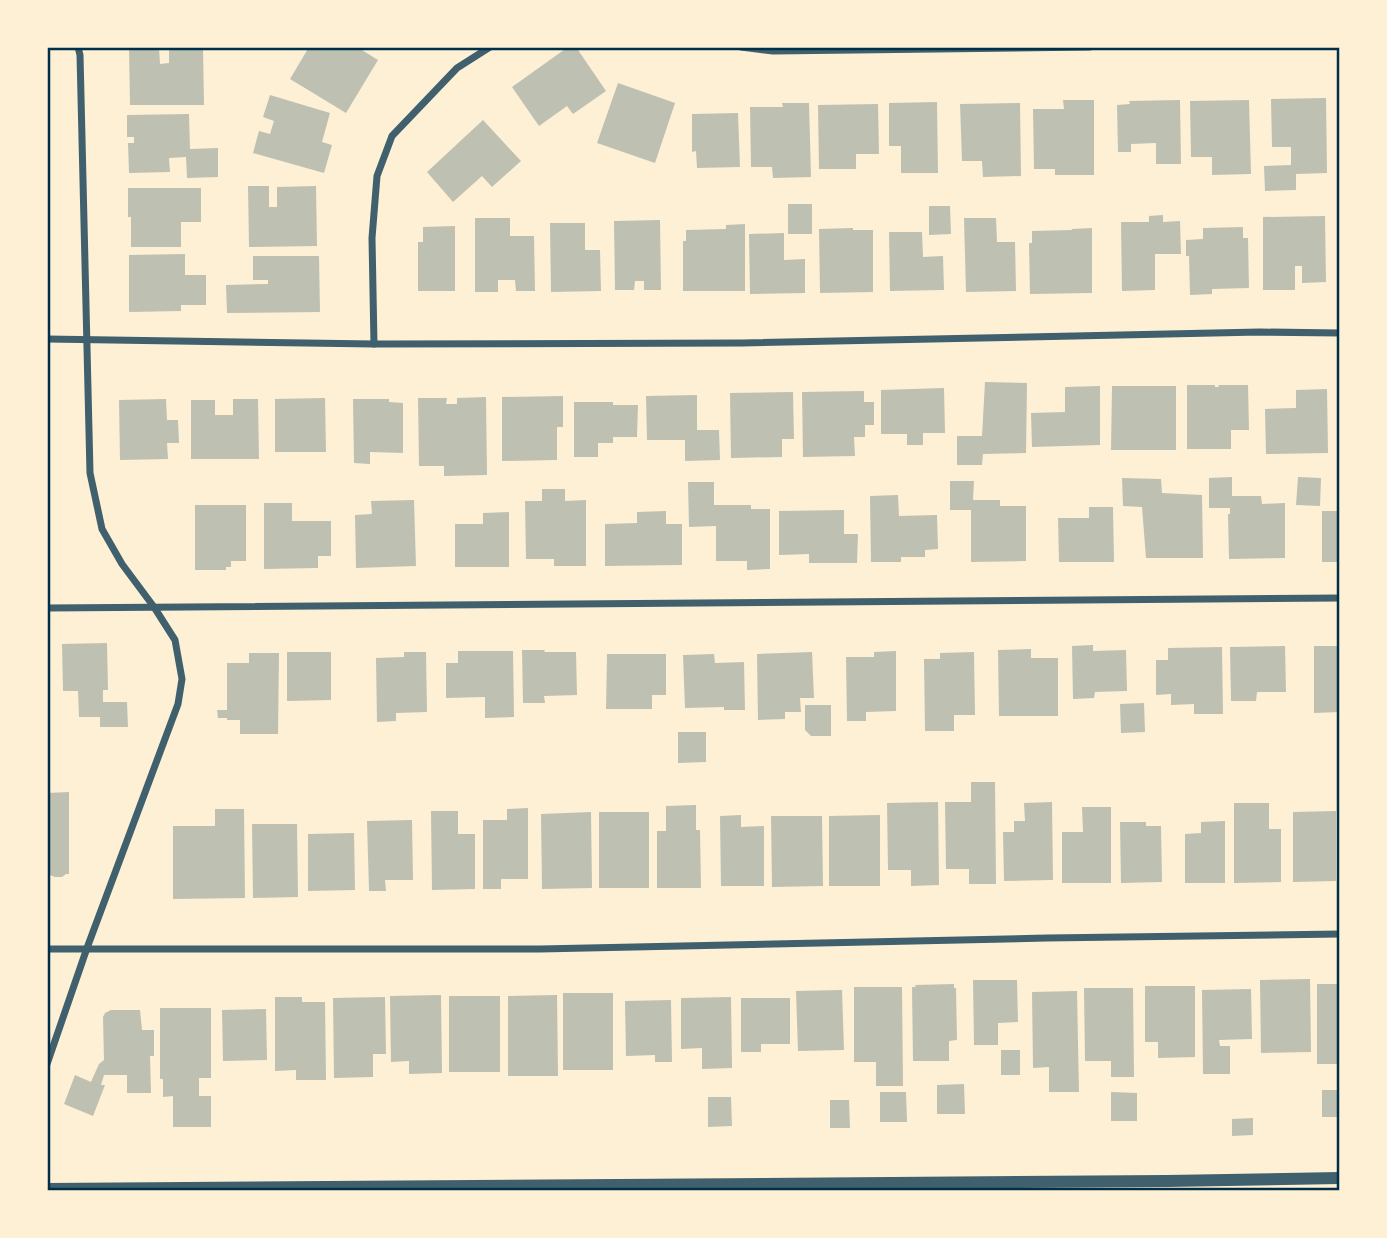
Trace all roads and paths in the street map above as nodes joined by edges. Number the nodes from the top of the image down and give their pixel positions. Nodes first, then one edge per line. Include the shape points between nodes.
1 (78, 47) edge
2 (489, 47) edge
3 (741, 47) edge
4 (1090, 47) edge
5 (1340, 333) edge
6 (47, 339) edge
7 (88, 339) junction
8 (374, 344) junction
9 (1340, 598) edge
10 (154, 607) junction
11 (47, 608) edge
12 (1340, 934) edge
13 (87, 948) junction
14 (47, 949) edge
15 (47, 1064) edge
16 (1340, 1178) edge
17 (1167, 1181) junction
18 (912, 1186) edge
19 (47, 1189) edge
20 (1155, 1191) edge

1 - 7 street
2 - 8 street via 457,68 391,136 377,176 372,238
3 - 4 street via 773,51
5 - 8 street
6 - 7 street
7 - 8 street
7 - 10 street via 90,473 102,529
9 - 10 street
10 - 11 street
10 - 13 street via 175,640 182,679 178,704
12 - 13 street via 540,949
13 - 14 street
13 - 15 street
16 - 17 street
17 - 18 street
17 - 20 street
18 - 19 street

